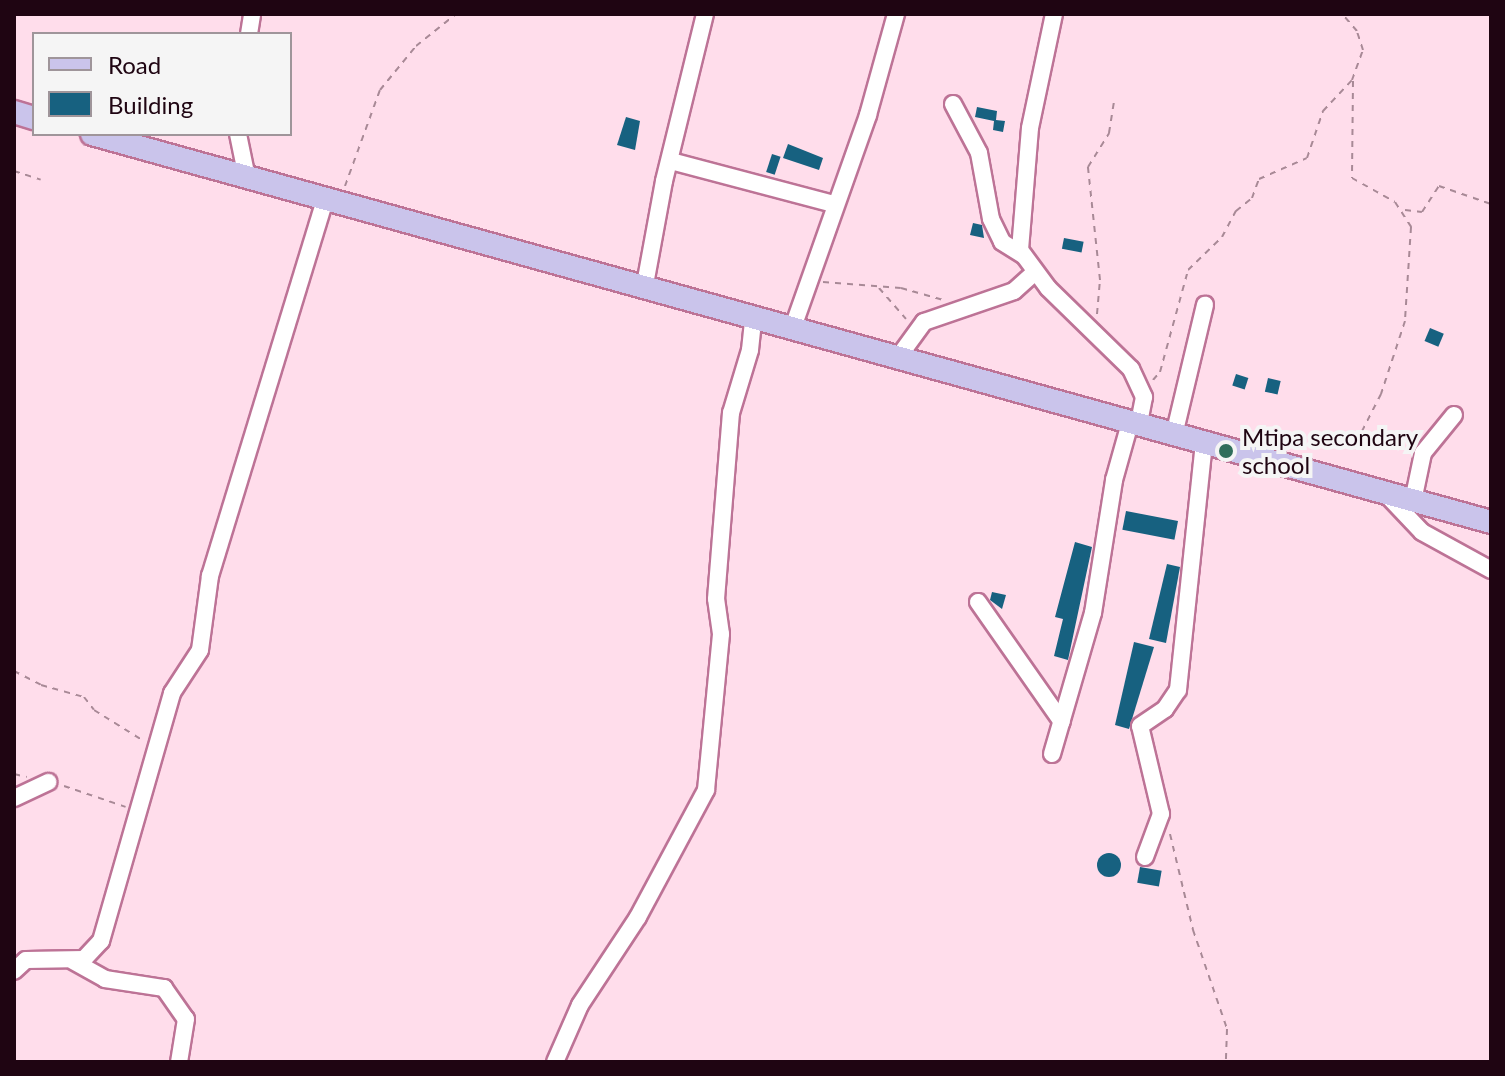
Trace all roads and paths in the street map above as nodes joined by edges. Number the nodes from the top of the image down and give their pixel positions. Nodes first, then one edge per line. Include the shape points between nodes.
1 (456, 14) edge
2 (705, 14) edge
3 (896, 14) edge
4 (1054, 14) edge
5 (1342, 14) edge
6 (1352, 80) junction
7 (1114, 100) dead end
8 (953, 104) dead end
9 (99, 136) edge
10 (238, 136) edge
11 (671, 161) junction
12 (14, 171) edge
13 (247, 178) junction
14 (41, 180) dead end
15 (329, 202) junction
16 (834, 204) junction
17 (1491, 204) edge
18 (1404, 210) junction
19 (1024, 256) junction
20 (1035, 272) junction
21 (808, 276) junction
22 (878, 287) junction
23 (644, 290) junction
24 (1205, 305) dead end
25 (963, 307) junction
26 (753, 320) junction
27 (792, 330) junction
28 (917, 332) junction
29 (1097, 335) junction
30 (897, 359) junction
31 (1141, 387) junction
32 (1454, 415) dead end
33 (1130, 423) junction
34 (1361, 433) dead end
35 (1174, 435) junction
36 (1204, 444) junction
37 (1386, 494) junction
38 (1413, 501) junction
39 (1491, 522) edge
40 (1491, 570) edge
41 (978, 602) dead end
42 (14, 671) edge
43 (1062, 722) junction
44 (1052, 754) dead end
45 (156, 761) junction
46 (14, 774) edge
47 (49, 782) junction
48 (14, 798) edge
49 (1160, 811) junction
50 (138, 812) junction
51 (1145, 857) dead end
52 (73, 961) junction
53 (14, 971) edge
54 (179, 1062) edge
55 (555, 1062) edge
56 (1226, 1062) edge

1 - 15 path via 416,46 380,90 349,180
2 - 11 street
3 - 16 street via 868,115
4 - 19 street via 1030,128 1019,231
5 - 6 path via 1357,31 1363,50
6 - 18 path via 1352,178
6 - 31 path via 1323,111 1307,158 1259,179 1252,198 1236,211 1222,237 1188,270 1160,372
7 - 29 path via 1109,133 1088,167 1100,280
8 - 19 street via 979,153 991,219 1002,242
9 - 13 main road
10 - 13 street
11 - 16 street
11 - 23 street
12 - 14 path
13 - 15 main road
15 - 23 main road
15 - 45 street via 210,576 200,650 172,693
16 - 21 street
17 - 18 path via 1439,186 1422,212
18 - 34 path via 1411,227 1405,321 1384,386
19 - 20 street
20 - 25 street via 1014,291
20 - 29 street
21 - 22 path
21 - 27 street
22 - 25 path via 919,292
22 - 28 path
23 - 26 main road
24 - 35 street
25 - 28 street via 924,322
26 - 27 main road
26 - 55 street via 731,413 716,599 721,634 706,790 661,878 580,1005
27 - 30 main road
28 - 30 street
29 - 31 street
30 - 33 main road
31 - 33 street via 1143,407
32 - 38 street via 1423,453
33 - 35 main road
33 - 43 street via 1114,480 1093,613
35 - 36 main road
36 - 37 main road
36 - 49 street via 1178,690 1165,709 1140,726
37 - 38 main road
37 - 40 street via 1422,532
38 - 39 main road
41 - 43 street
42 - 45 path via 88,699 98,713 137,733
43 - 44 street
45 - 50 street
46 - 47 path
47 - 48 street
47 - 50 path
49 - 51 street
49 - 56 path via 1178,855 1193,930 1217,986 1227,1029
50 - 52 street via 101,941 96,951
52 - 53 street via 26,960
52 - 54 street via 105,979 164,988 186,1019

